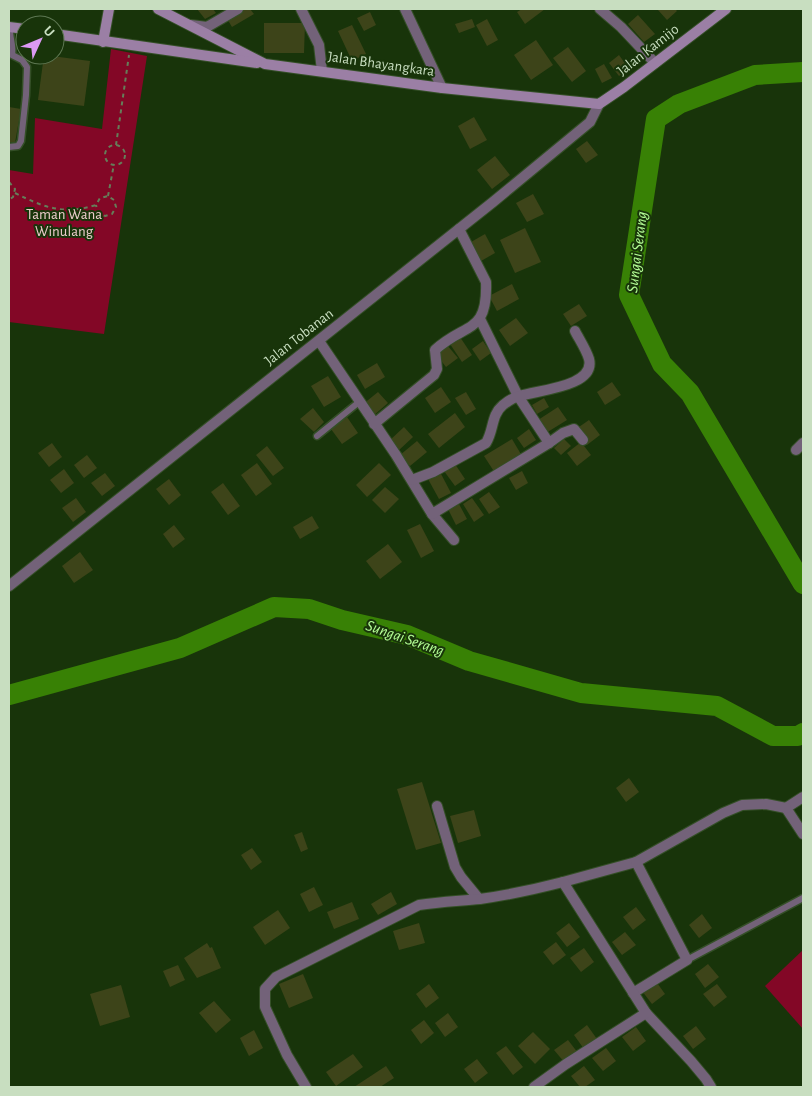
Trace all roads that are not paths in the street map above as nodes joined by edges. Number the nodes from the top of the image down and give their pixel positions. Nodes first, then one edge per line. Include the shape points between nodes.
1 (109, 9) edge
2 (158, 9) edge
3 (238, 9) edge
4 (301, 9) edge
5 (405, 9) edge
6 (600, 9) edge
7 (726, 9) edge
8 (185, 24) junction
9 (9, 27) edge
10 (65, 36) edge
11 (102, 42) junction
12 (10, 54) edge
13 (655, 63) junction
14 (265, 64) junction
15 (322, 71) junction
16 (442, 88) junction
17 (599, 104) junction
18 (9, 147) edge
19 (459, 228) junction
20 (480, 319) junction
21 (575, 331) dead end
22 (319, 341) junction
23 (518, 396) junction
24 (359, 402) junction
25 (374, 424) junction
26 (316, 436) dead end
27 (583, 440) dead end
28 (549, 443) junction
29 (412, 480) junction
30 (432, 514) junction
31 (454, 540) dead end
32 (9, 586) edge
33 (803, 796) edge
34 (437, 806) dead end
35 (786, 808) junction
36 (803, 834) edge
37 (636, 862) junction
38 (563, 882) junction
39 (803, 898) edge
40 (480, 899) junction
41 (687, 960) junction
42 (633, 993) junction
43 (646, 1013) junction
44 (306, 1087) edge
45 (534, 1087) edge
46 (711, 1087) edge

1 - 11 main road
2 - 8 main road, Jalan Bhayangkara
3 - 8 street via 207,27
4 - 15 street via 319,45
5 - 16 street
6 - 13 street
7 - 13 main road, Jalan Kamijo
8 - 14 main road, Jalan Bhayangkara
9 - 12 lane via 13,44
10 - 11 main road
11 - 14 main road
12 - 18 lane via 26,64 26,85 21,141 18,146
13 - 17 main road, Jalan Kamijo
14 - 15 main road, Jalan Bhayangkara
15 - 16 main road, Jalan Bhayangkara
16 - 17 main road, Jalan Bhayangkara
17 - 19 street, Jalan Tobanan via 590,122
19 - 20 street via 486,282
19 - 22 street, Jalan Tobanan
20 - 23 street
20 - 25 street via 435,350 437,369 434,375
21 - 23 street via 589,359 586,373 566,386
22 - 24 street
22 - 32 street, Jalan Tobanan
23 - 28 street
23 - 29 street via 497,412 486,443
24 - 25 street
24 - 26 lane
25 - 29 street
27 - 28 street via 574,429
28 - 30 street
29 - 30 street
30 - 31 street
33 - 35 street
34 - 40 street via 455,867
35 - 36 street
35 - 37 street via 756,804 732,808
37 - 38 street
37 - 41 street
38 - 40 street
38 - 42 street
39 - 41 lane
40 - 44 street via 419,905 276,977 264,989 265,1007
41 - 42 street
42 - 43 street
43 - 45 street
43 - 46 street

